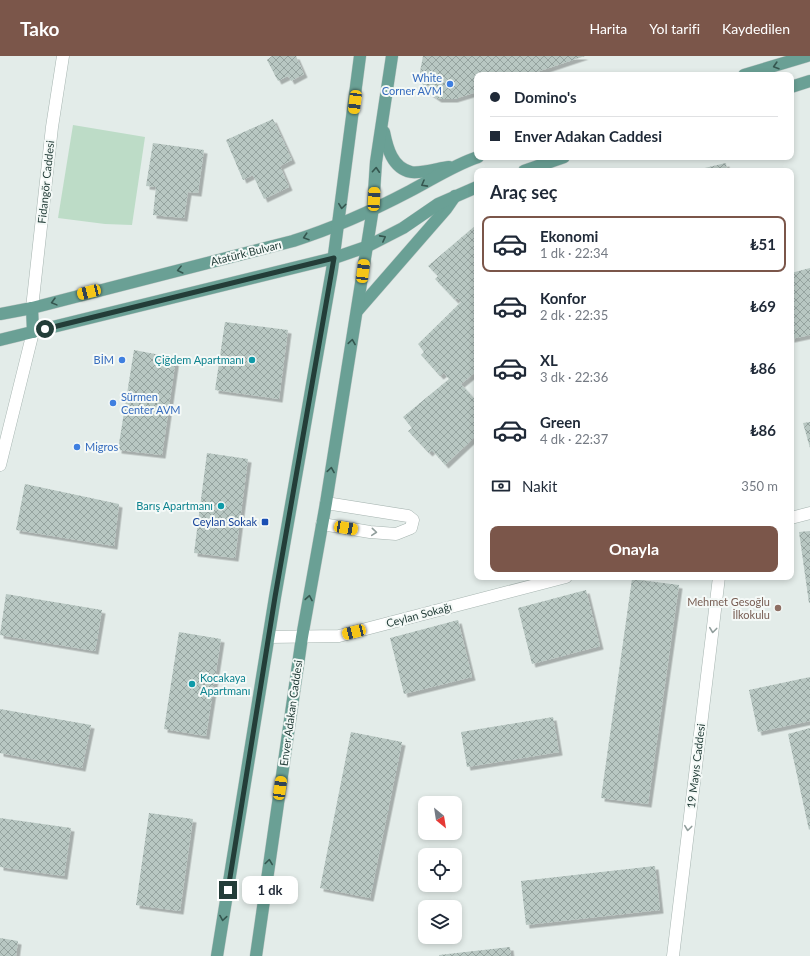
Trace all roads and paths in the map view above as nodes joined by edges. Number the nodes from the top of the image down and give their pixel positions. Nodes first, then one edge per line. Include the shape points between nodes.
1 (63, 56) edge
2 (360, 56) edge
3 (392, 56) edge
4 (807, 56) edge
5 (754, 72) edge
6 (810, 81) edge
7 (794, 86) edge
8 (384, 111) junction
9 (474, 159) edge
10 (555, 160) edge
11 (458, 165) junction
12 (533, 168) edge
13 (474, 188) edge
14 (456, 195) junction
15 (373, 208) junction
16 (339, 226) junction
17 (366, 247) junction
18 (334, 258) junction
19 (32, 308) junction
20 (358, 310) junction
21 (0, 314) edge
22 (33, 332) junction
23 (0, 340) edge
24 (0, 465) edge
25 (326, 503) junction
26 (810, 513) edge
27 (794, 517) edge
28 (322, 524) junction
29 (554, 580) edge
30 (719, 580) edge
31 (269, 637) junction
32 (302, 637) junction
33 (217, 956) edge
34 (256, 956) edge
35 (672, 956) edge

1 - 19 street, Fidangör Caddesi via 52,127
2 -> 16 main road
3 - 8 main road
4 -> 5 main road
6 - 7 main road
8 - 11 main road via 387,148 401,167 411,172
15 -> 8 main road, Enver Adakan Caddesi via 376,162
9 - 11 main road, Atatürk Bulvarı
10 - 12 main road
11 -> 15 main road, Atatürk Bulvarı
13 - 14 main road
17 -> 14 main road
14 - 20 main road
15 - 16 main road, Atatürk Bulvarı
15 - 17 main road, Enver Adakan Caddesi
16 - 18 main road
16 -> 19 main road, Atatürk Bulvarı via 293,241
17 - 18 main road
17 - 20 main road, Enver Adakan Caddesi
18 - 22 main road
18 - 31 main road
19 - 21 main road, Atatürk Bulvarı
19 - 22 main road
25 -> 20 main road, Enver Adakan Caddesi
22 - 23 main road
22 - 24 street
25 - 28 main road, Enver Adakan Caddesi
28 -> 25 street via 396,534 411,528 413,520 408,516
26 - 27 street
32 -> 28 main road, Enver Adakan Caddesi
29 - 32 street, Ceylan Sokağı via 339,636
30 -> 35 street, 19 Mayıs Caddesi
31 - 32 street, Ceylan Sokağı
31 -> 33 main road
34 -> 32 main road, Enver Adakan Caddesi

